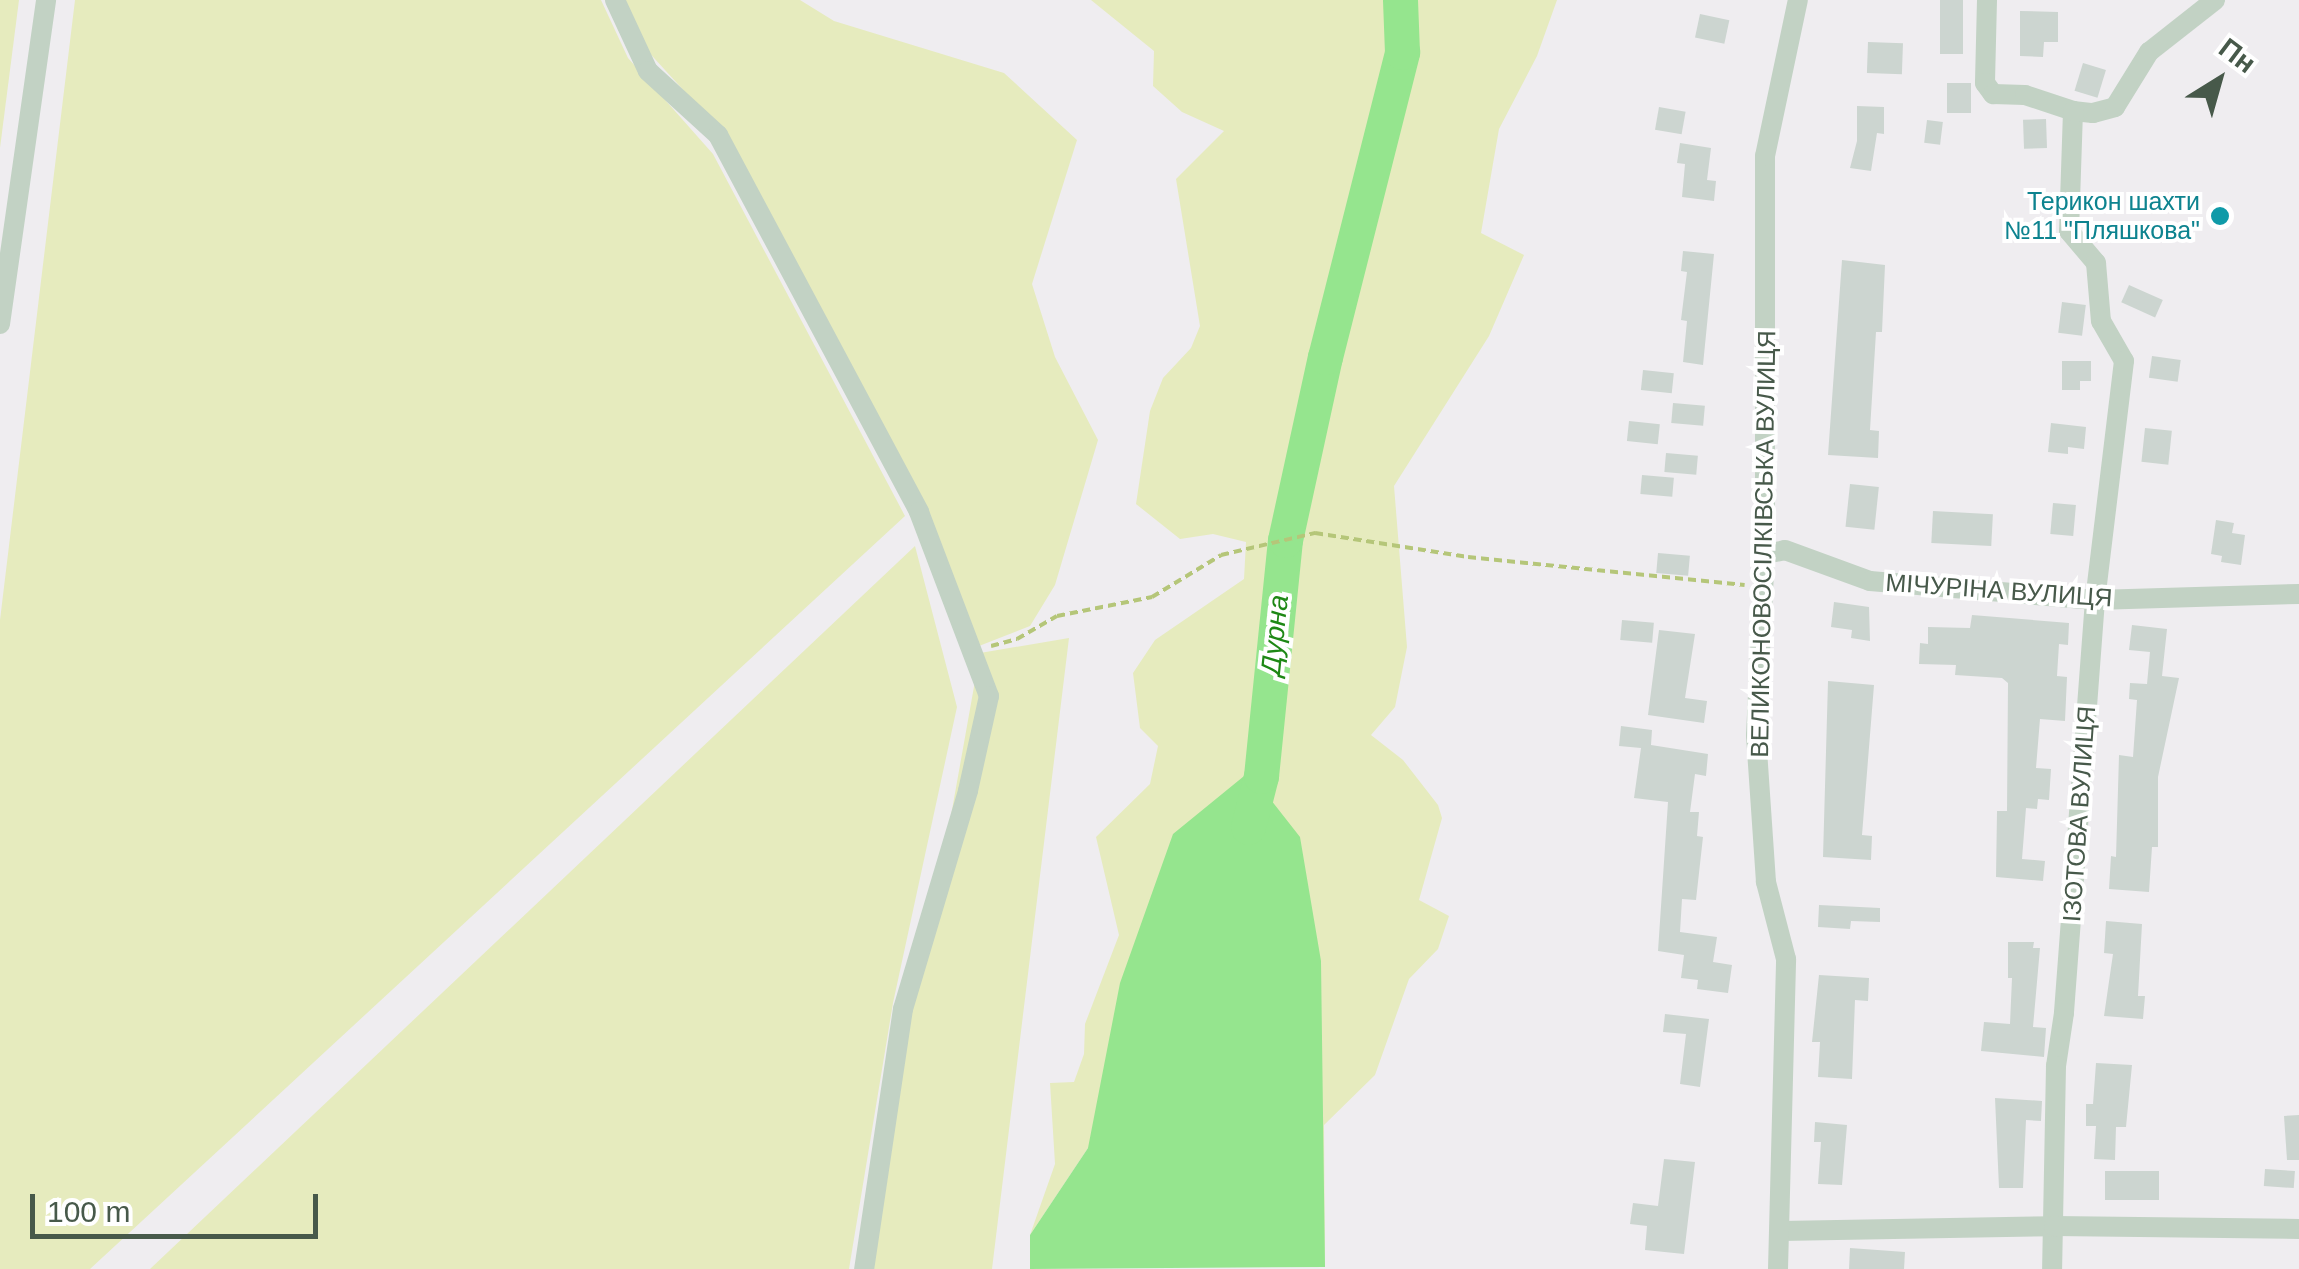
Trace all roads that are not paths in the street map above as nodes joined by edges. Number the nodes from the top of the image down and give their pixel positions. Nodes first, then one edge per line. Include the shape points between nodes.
1 (46, 0) edge
2 (615, 0) edge
3 (1798, 0) edge
4 (1987, 0) edge
5 (2216, 0) edge
6 (2073, 111) junction
7 (0, 324) edge
8 (1765, 554) junction
9 (2299, 594) edge
10 (2095, 600) junction
11 (2054, 1226) junction
12 (2299, 1229) edge
13 (1781, 1231) junction
14 (864, 1269) edge
15 (1778, 1269) edge
16 (2052, 1269) edge

1 - 7 street
2 - 14 street via 648,71 718,135 919,512 989,696 903,1009
3 - 8 street, ВЕЛИКОНОВОСІЛКІВСЬКА ВУЛИЦЯ via 1765,156
4 - 6 street via 1985,83 1993,94 2026,95
5 - 6 street via 2149,52 2115,107
6 - 10 street, ІЗОТОВА ВУЛИЦЯ via 2069,232 2096,263 2101,321 2124,361
8 - 10 street, МІЧУРІНА ВУЛИЦЯ via 1785,550 1870,582
8 - 13 street, ВЕЛИКОНОВОСІЛКІВСЬКА ВУЛИЦЯ via 1756,735 1766,882 1786,959
9 - 10 street, МІЧУРІНА ВУЛИЦЯ
10 - 11 street, ІЗОТОВА ВУЛИЦЯ via 2056,1066
11 - 12 street
11 - 13 street
11 - 16 street, ІЗОТОВА ВУЛИЦЯ
13 - 15 street, ВЕЛИКОНОВОСІЛКІВСЬКА ВУЛИЦЯ

